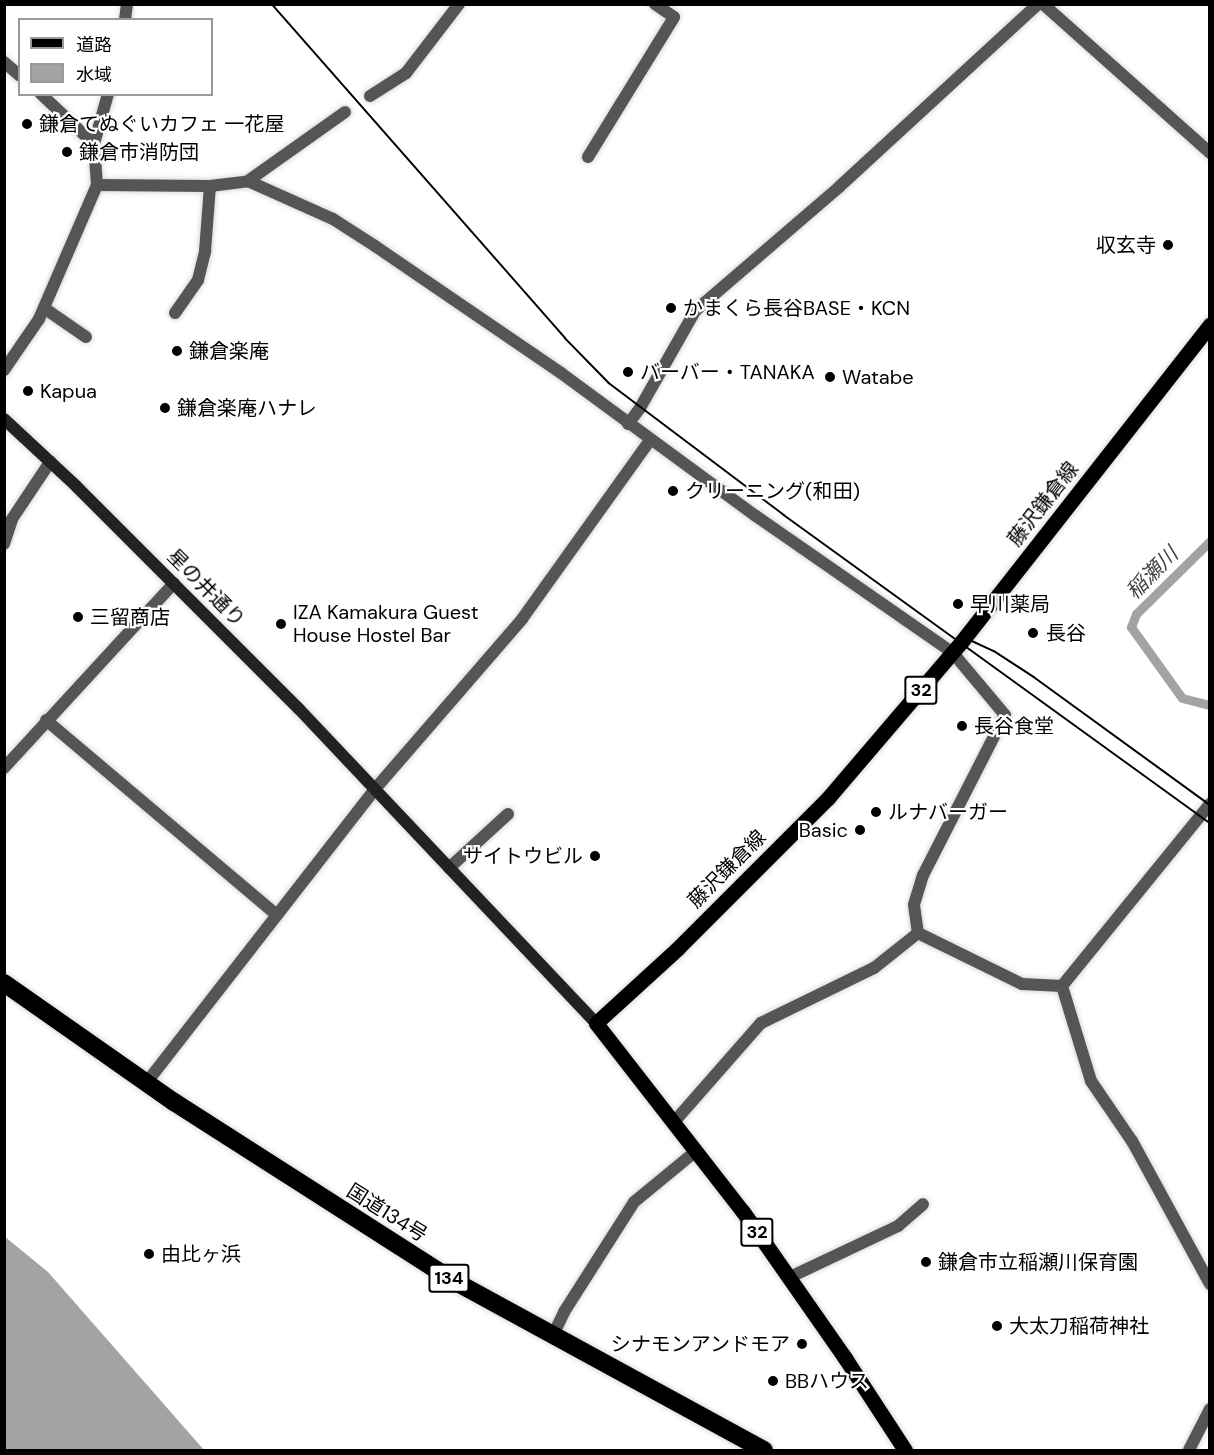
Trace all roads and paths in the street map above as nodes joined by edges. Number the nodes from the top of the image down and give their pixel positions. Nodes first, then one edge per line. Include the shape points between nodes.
1 (459, 4) edge
2 (655, 4) edge
3 (1038, 4) edge
4 (1043, 4) edge
5 (4, 62) edge
6 (18, 74) edge
7 (43, 96) edge
8 (107, 96) edge
9 (370, 96) dead end
10 (345, 112) dead end
11 (94, 144) junction
12 (1209, 153) edge
13 (588, 157) dead end
14 (248, 181) junction
15 (97, 185) junction
16 (210, 186) junction
17 (44, 308) junction
18 (174, 313) dead end
19 (1209, 325) edge
20 (86, 337) dead end
21 (4, 370) edge
22 (4, 419) edge
23 (628, 424) junction
24 (650, 440) junction
25 (50, 462) junction
26 (4, 544) edge
27 (174, 583) junction
28 (953, 653) junction
29 (46, 720) junction
30 (4, 768) edge
31 (375, 789) junction
32 (1209, 804) edge
33 (508, 813) dead end
34 (449, 868) junction
35 (277, 915) junction
36 (918, 933) junction
37 (4, 983) edge
38 (1062, 986) junction
39 (596, 1023) junction
40 (147, 1082) junction
41 (674, 1122) junction
42 (696, 1151) junction
43 (923, 1204) dead end
44 (788, 1278) junction
45 (1209, 1284) edge
46 (552, 1337) junction
47 (1209, 1409) edge
48 (764, 1450) edge
49 (905, 1450) edge
50 (1189, 1450) edge

1 - 9 street via 406,73
2 - 13 street via 674,17
3 - 23 street via 839,187 695,311
4 - 12 street
5 - 6 street
7 - 11 street
8 - 11 street
10 - 14 street
11 - 15 street
14 - 16 street
14 - 23 street via 333,219 561,373
15 - 16 street
15 - 17 street
16 - 18 street via 205,251 198,280
17 - 20 street
17 - 21 street
19 - 28 main road, 藤沢鎌倉線 / 32
22 - 25 street, 星の井通り
23 - 24 street
24 - 28 street
24 - 31 street via 522,619
25 - 26 street via 12,519
25 - 27 street, 星の井通り
27 - 29 street
27 - 31 street, 星の井通り
28 - 36 street via 1005,715 923,875 914,905
28 - 39 main road, 藤沢鎌倉線 / 32 via 828,798 678,948
29 - 30 street
29 - 35 street
31 - 34 street, 星の井通り
31 - 35 street
32 - 38 street
33 - 34 street
34 - 39 street, 星の井通り
35 - 40 street
36 - 38 street via 1022,984
36 - 41 street via 874,968 761,1023
37 - 40 highway, 国道134号 / 134
38 - 45 street via 1091,1081 1132,1141
39 - 41 main road, 32
40 - 46 highway, 国道134号 / 134 via 333,1206
41 - 42 main road, 32
42 - 44 main road, 32
42 - 46 street via 634,1202
43 - 44 street via 898,1226
44 - 49 main road, 32
46 - 48 highway, 国道134号 / 134
47 - 50 street

